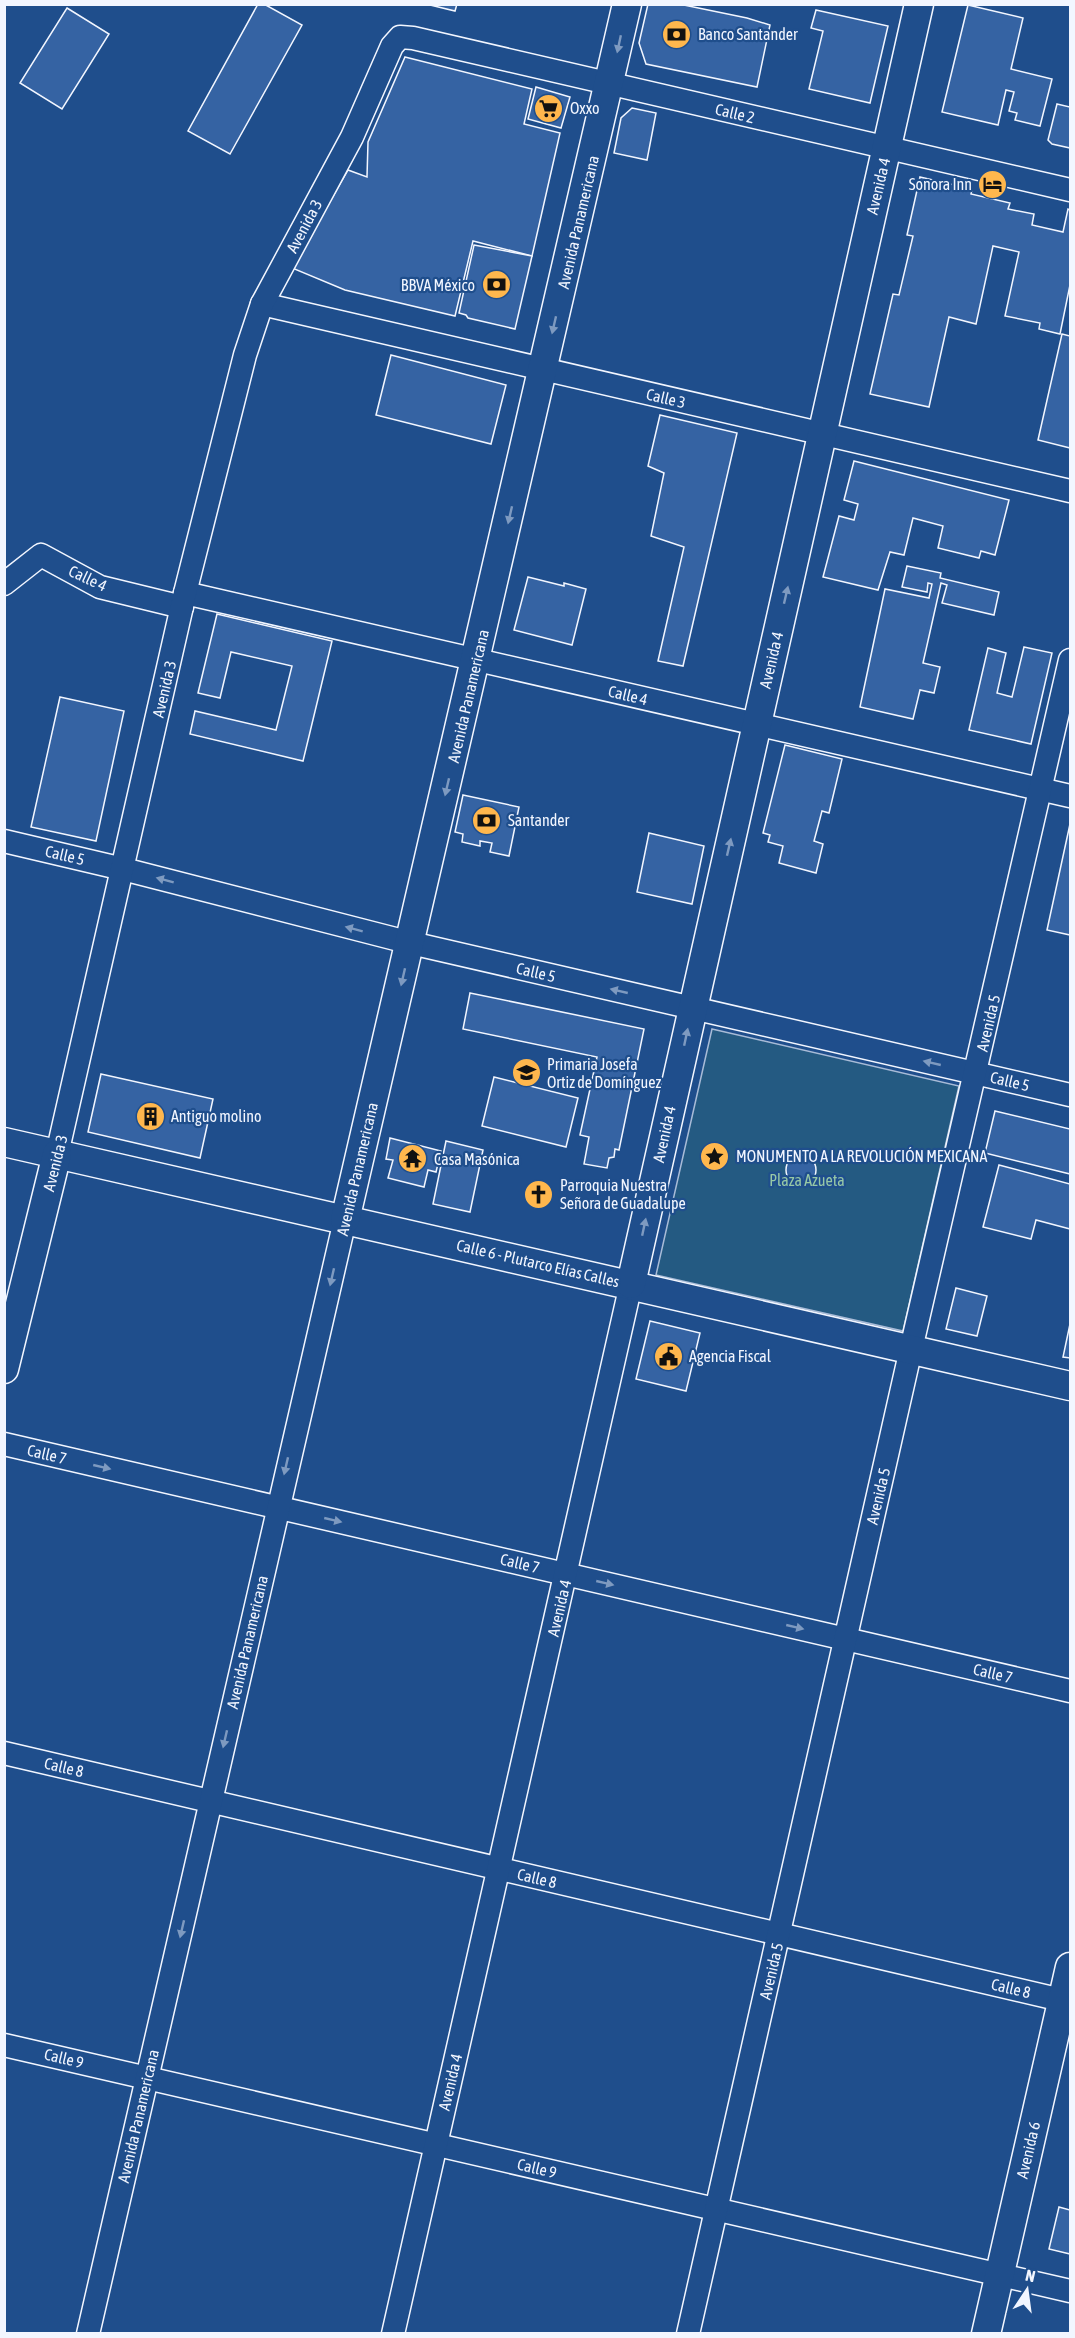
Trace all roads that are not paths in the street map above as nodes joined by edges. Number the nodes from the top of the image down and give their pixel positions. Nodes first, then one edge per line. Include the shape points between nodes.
1 (627, 4) edge
2 (919, 4) edge
3 (400, 37) joint
4 (610, 84) junction
5 (887, 148) junction
6 (1071, 190) edge
7 (262, 304) junction
8 (544, 370) junction
9 (822, 434) junction
10 (1071, 491) edge
11 (4, 584) edge
12 (184, 600) junction
13 (477, 660) junction
14 (1071, 660) edge
15 (757, 724) junction
16 (1041, 790) junction
17 (1071, 796) edge
18 (4, 841) edge
19 (123, 869) junction
20 (411, 943) junction
21 (692, 1008) junction
22 (976, 1074) junction
23 (1071, 1095) edge
24 (4, 1142) edge
25 (57, 1154) junction
26 (345, 1220) junction
27 (631, 1284) junction
28 (911, 1349) junction
29 (4, 1369) edge
30 (1071, 1386) edge
31 (4, 1444) edge
32 (276, 1507) junction
33 (567, 1574) junction
34 (846, 1639) junction
35 (1071, 1691) edge
36 (4, 1753) edge
37 (211, 1802) junction
38 (498, 1869) junction
39 (780, 1934) junction
40 (1071, 1967) edge
41 (1067, 2001) edge
42 (4, 2045) edge
43 (147, 2078) junction
44 (435, 2145) junction
45 (717, 2210) junction
46 (1000, 2275) junction
47 (1071, 2291) edge
48 (88, 2334) edge
49 (393, 2334) edge
50 (688, 2334) edge
51 (986, 2334) edge

1 -> 4 main road, Avenida Panamericana
2 - 5 main road, Avenida 4
3 - 4 street, Calle 2
3 - 7 street, Avenida 3 via 392,46 352,137
4 - 5 street, Calle 2
4 -> 8 main road, Avenida Panamericana
5 - 6 street, Calle 2
5 - 9 main road, Avenida 4
7 - 8 street, Calle 3
7 - 12 street, Avenida 3 via 245,355
8 - 9 street, Calle 3
8 -> 13 main road, Avenida Panamericana
9 - 10 street, Calle 3
15 -> 9 main road, Avenida 4
11 - 12 street, Calle 4 via 41,555 100,587
12 - 13 street, Calle 4
12 - 19 street, Avenida 3
13 - 15 street, Calle 4
13 -> 20 main road, Avenida Panamericana
14 - 16 street, Avenida 5
15 - 16 street, Calle 4
21 -> 15 main road, Avenida 4
16 - 17 street, Calle 4
16 - 22 street, Avenida 5
18 - 19 street, Calle 5
20 -> 19 street, Calle 5
19 - 25 street, Avenida 3
21 -> 20 street, Calle 5
20 -> 26 main road, Avenida Panamericana
22 -> 21 street, Calle 5
27 -> 21 main road, Avenida 4
22 - 23 street, Calle 5
22 - 28 street, Avenida 5
24 - 25 main road, Calle 6 - Plutarco Elías Calles
25 - 26 main road, Calle 6 - Plutarco Elías Calles
25 - 29 main road, Avenida 3
26 - 27 main road, Calle 6 - Plutarco Elías Calles
26 -> 32 street, Avenida Panamericana
27 - 28 main road, Calle 6 - Plutarco Elías Calles
27 - 33 street, Avenida 4
28 - 30 main road, Calle 6 - Plutarco Elías Calles
28 - 34 street, Avenida 5
31 -> 32 street, Calle 7
32 -> 33 street, Calle 7
32 -> 37 street, Avenida Panamericana
33 -> 34 street, Calle 7
33 - 38 street, Avenida 4
34 - 35 street, Calle 7
34 - 39 street, Avenida 5
36 - 37 street, Calle 8
37 - 38 street, Calle 8
37 -> 43 street, Avenida Panamericana
38 - 39 street, Calle 8
38 - 44 street, Avenida 4
39 - 41 street, Calle 8
39 - 45 street, Avenida 5
40 - 41 main road, Avenida 6
41 - 46 main road, Avenida 6
42 - 43 street, Calle 9
43 - 44 street, Calle 9
43 - 48 street, Avenida Panamericana
44 - 45 street, Calle 9
44 - 49 street, Avenida 4
45 - 46 street, Calle 9
45 - 50 street, Avenida 5
46 - 47 street, Calle 9
46 - 51 main road, Avenida 6

